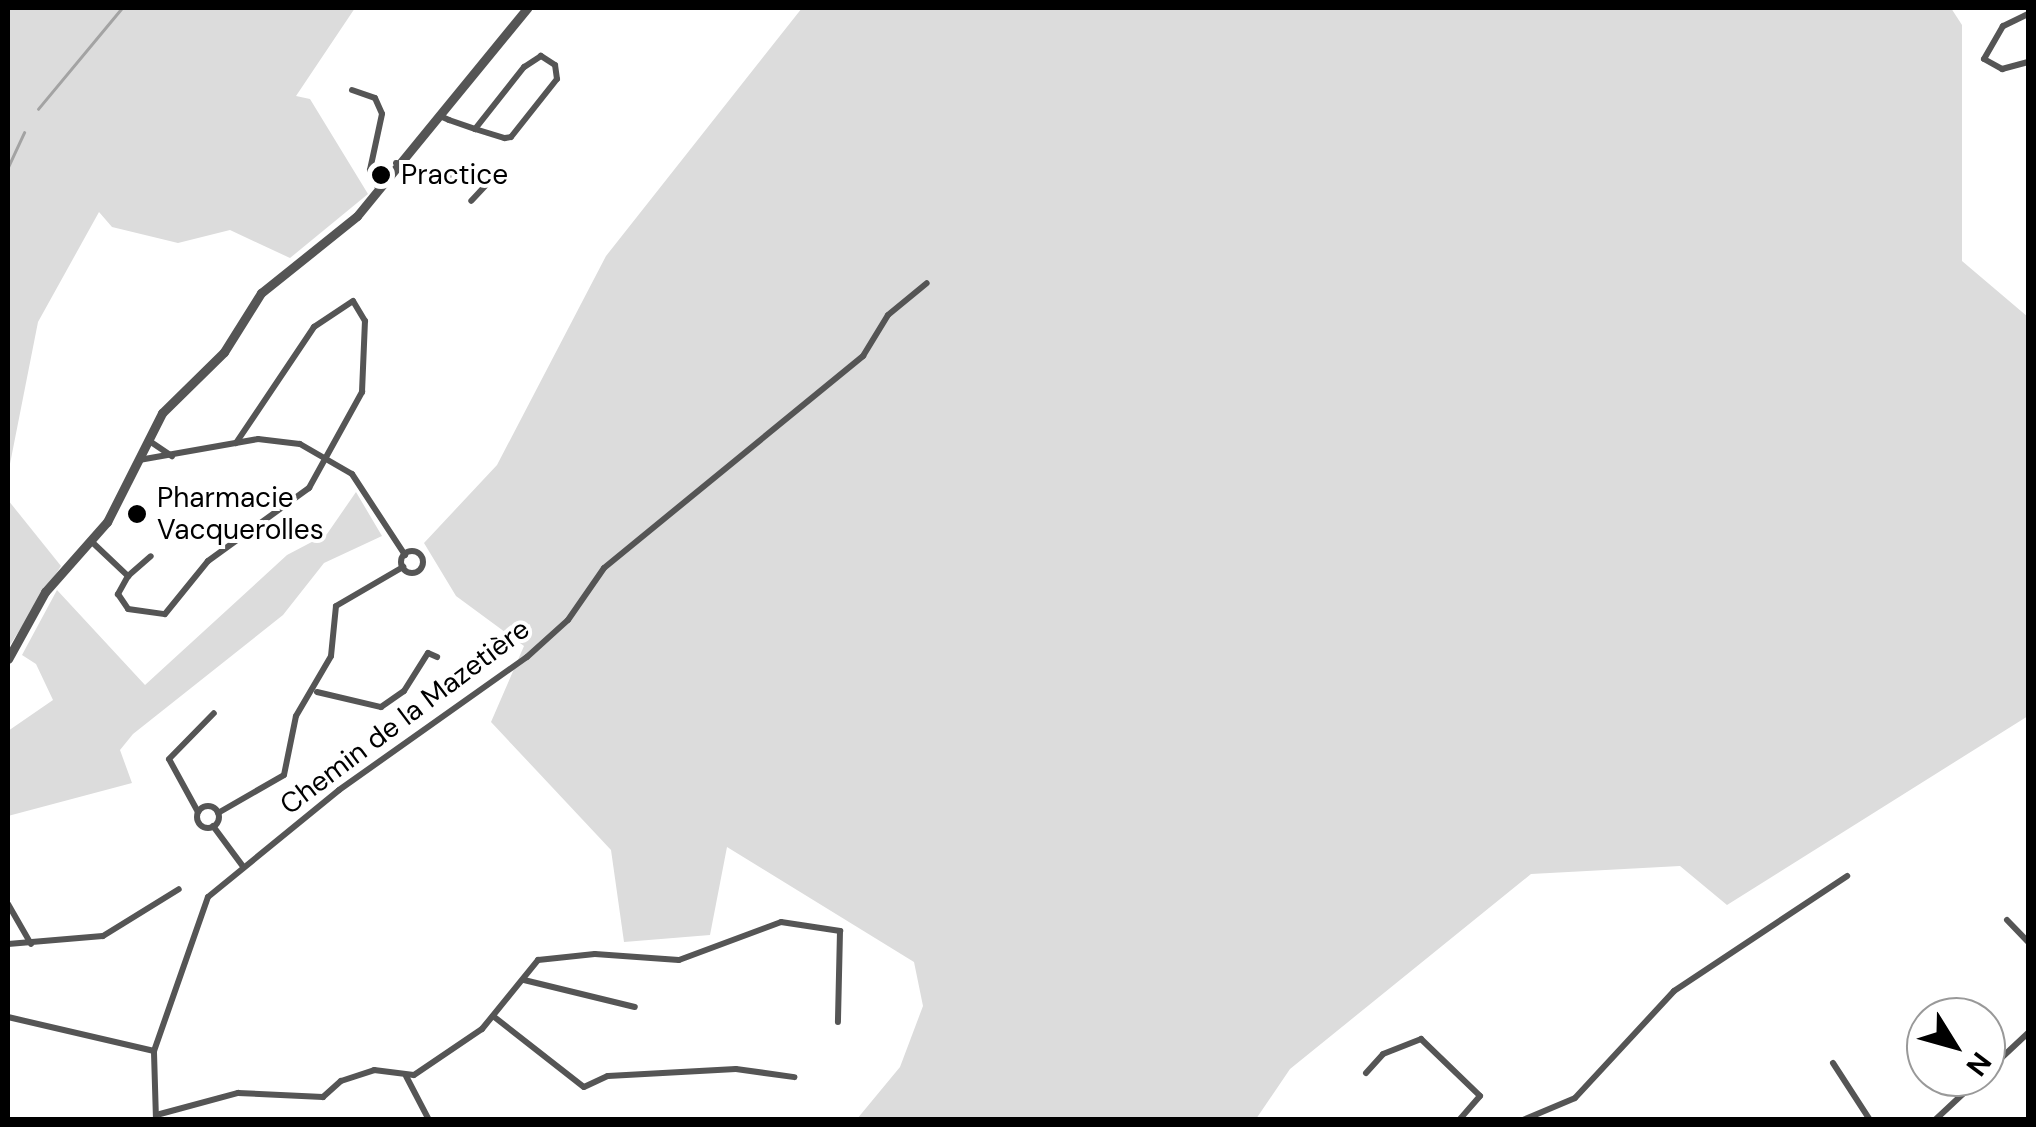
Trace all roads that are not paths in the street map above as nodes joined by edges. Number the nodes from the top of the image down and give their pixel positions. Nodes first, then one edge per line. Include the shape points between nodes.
1 (527, 8) edge
2 (2028, 14) edge
3 (2028, 62) edge
4 (352, 90) dead end
5 (440, 116) junction
6 (476, 129) junction
7 (395, 163) junction
8 (378, 188) junction
9 (472, 201) dead end
10 (927, 284) dead end
11 (148, 440) junction
12 (236, 443) junction
13 (158, 450) junction
14 (178, 457) junction
15 (331, 458) junction
16 (138, 460) junction
17 (154, 460) junction
18 (92, 542) junction
19 (405, 554) junction
20 (150, 556) dead end
21 (403, 567) junction
22 (128, 576) junction
23 (438, 657) dead end
24 (8, 659) edge
25 (317, 692) junction
26 (214, 713) dead end
27 (198, 812) junction
28 (218, 813) junction
29 (213, 826) junction
30 (242, 865) junction
31 (1847, 876) dead end
32 (178, 889) dead end
33 (8, 904) edge
34 (2007, 920) dead end
35 (2028, 942) edge
36 (8, 944) edge
37 (31, 944) junction
38 (524, 980) junction
39 (634, 1006) dead end
40 (494, 1016) junction
41 (8, 1017) edge
42 (838, 1022) dead end
43 (2028, 1033) edge
44 (154, 1051) junction
45 (1833, 1063) dead end
46 (1366, 1073) dead end
47 (406, 1076) junction
48 (794, 1076) dead end
49 (158, 1117) edge
50 (429, 1120) edge
51 (1459, 1120) edge
52 (1523, 1120) edge
53 (1870, 1120) edge
54 (1936, 1120) edge

1 - 5 street
2 - 3 street via 2004,26 1984,58 2002,69
4 - 8 street via 375,98 382,114 370,170
5 - 6 street
5 - 7 street
6 - 6 street via 511,137 557,79 555,65 541,56 524,67
7 - 8 street
7 - 9 street via 487,184
8 - 11 street via 352,221 261,293 224,352 172,402
10 - 30 street, Chemin de la Mazetière via 888,315 863,356 604,568 568,620 527,657
11 - 13 street
11 - 16 street
12 - 14 street
12 - 15 street via 276,440
12 - 15 street via 314,327 352,301 365,321 362,392
13 - 14 street
13 - 17 street
14 - 17 street
15 - 19 street via 368,492
15 - 22 street via 269,522 208,561 164,614 128,609 118,594
16 - 17 street
16 - 18 street
18 - 22 street
18 - 24 street via 46,592
19 - 21 street
19 - 21 street via 418,553 422,566 415,572
20 - 22 street
21 - 25 street via 336,606 331,656
23 - 25 street via 428,653 404,691 381,707
25 - 28 street via 296,716 284,775
26 - 27 street via 169,759
27 - 28 street via 206,806
27 - 29 street via 200,825
28 - 29 street
29 - 30 street
30 - 44 street, Chemin de la Mazetière via 208,898
31 - 52 street via 1674,991 1575,1098
32 - 37 street via 102,936
33 - 37 street
34 - 35 street
36 - 37 street
38 - 39 street
38 - 40 street
38 - 42 street via 538,960 558,955 680,960 781,922 836,928
40 - 47 street via 447,1059
40 - 48 street via 584,1087 608,1076
41 - 44 street
43 - 54 street
44 - 49 street
45 - 53 street
46 - 51 street via 1383,1054 1421,1039 1480,1096
47 - 49 street via 374,1070 340,1081 323,1097 238,1093
47 - 50 street

